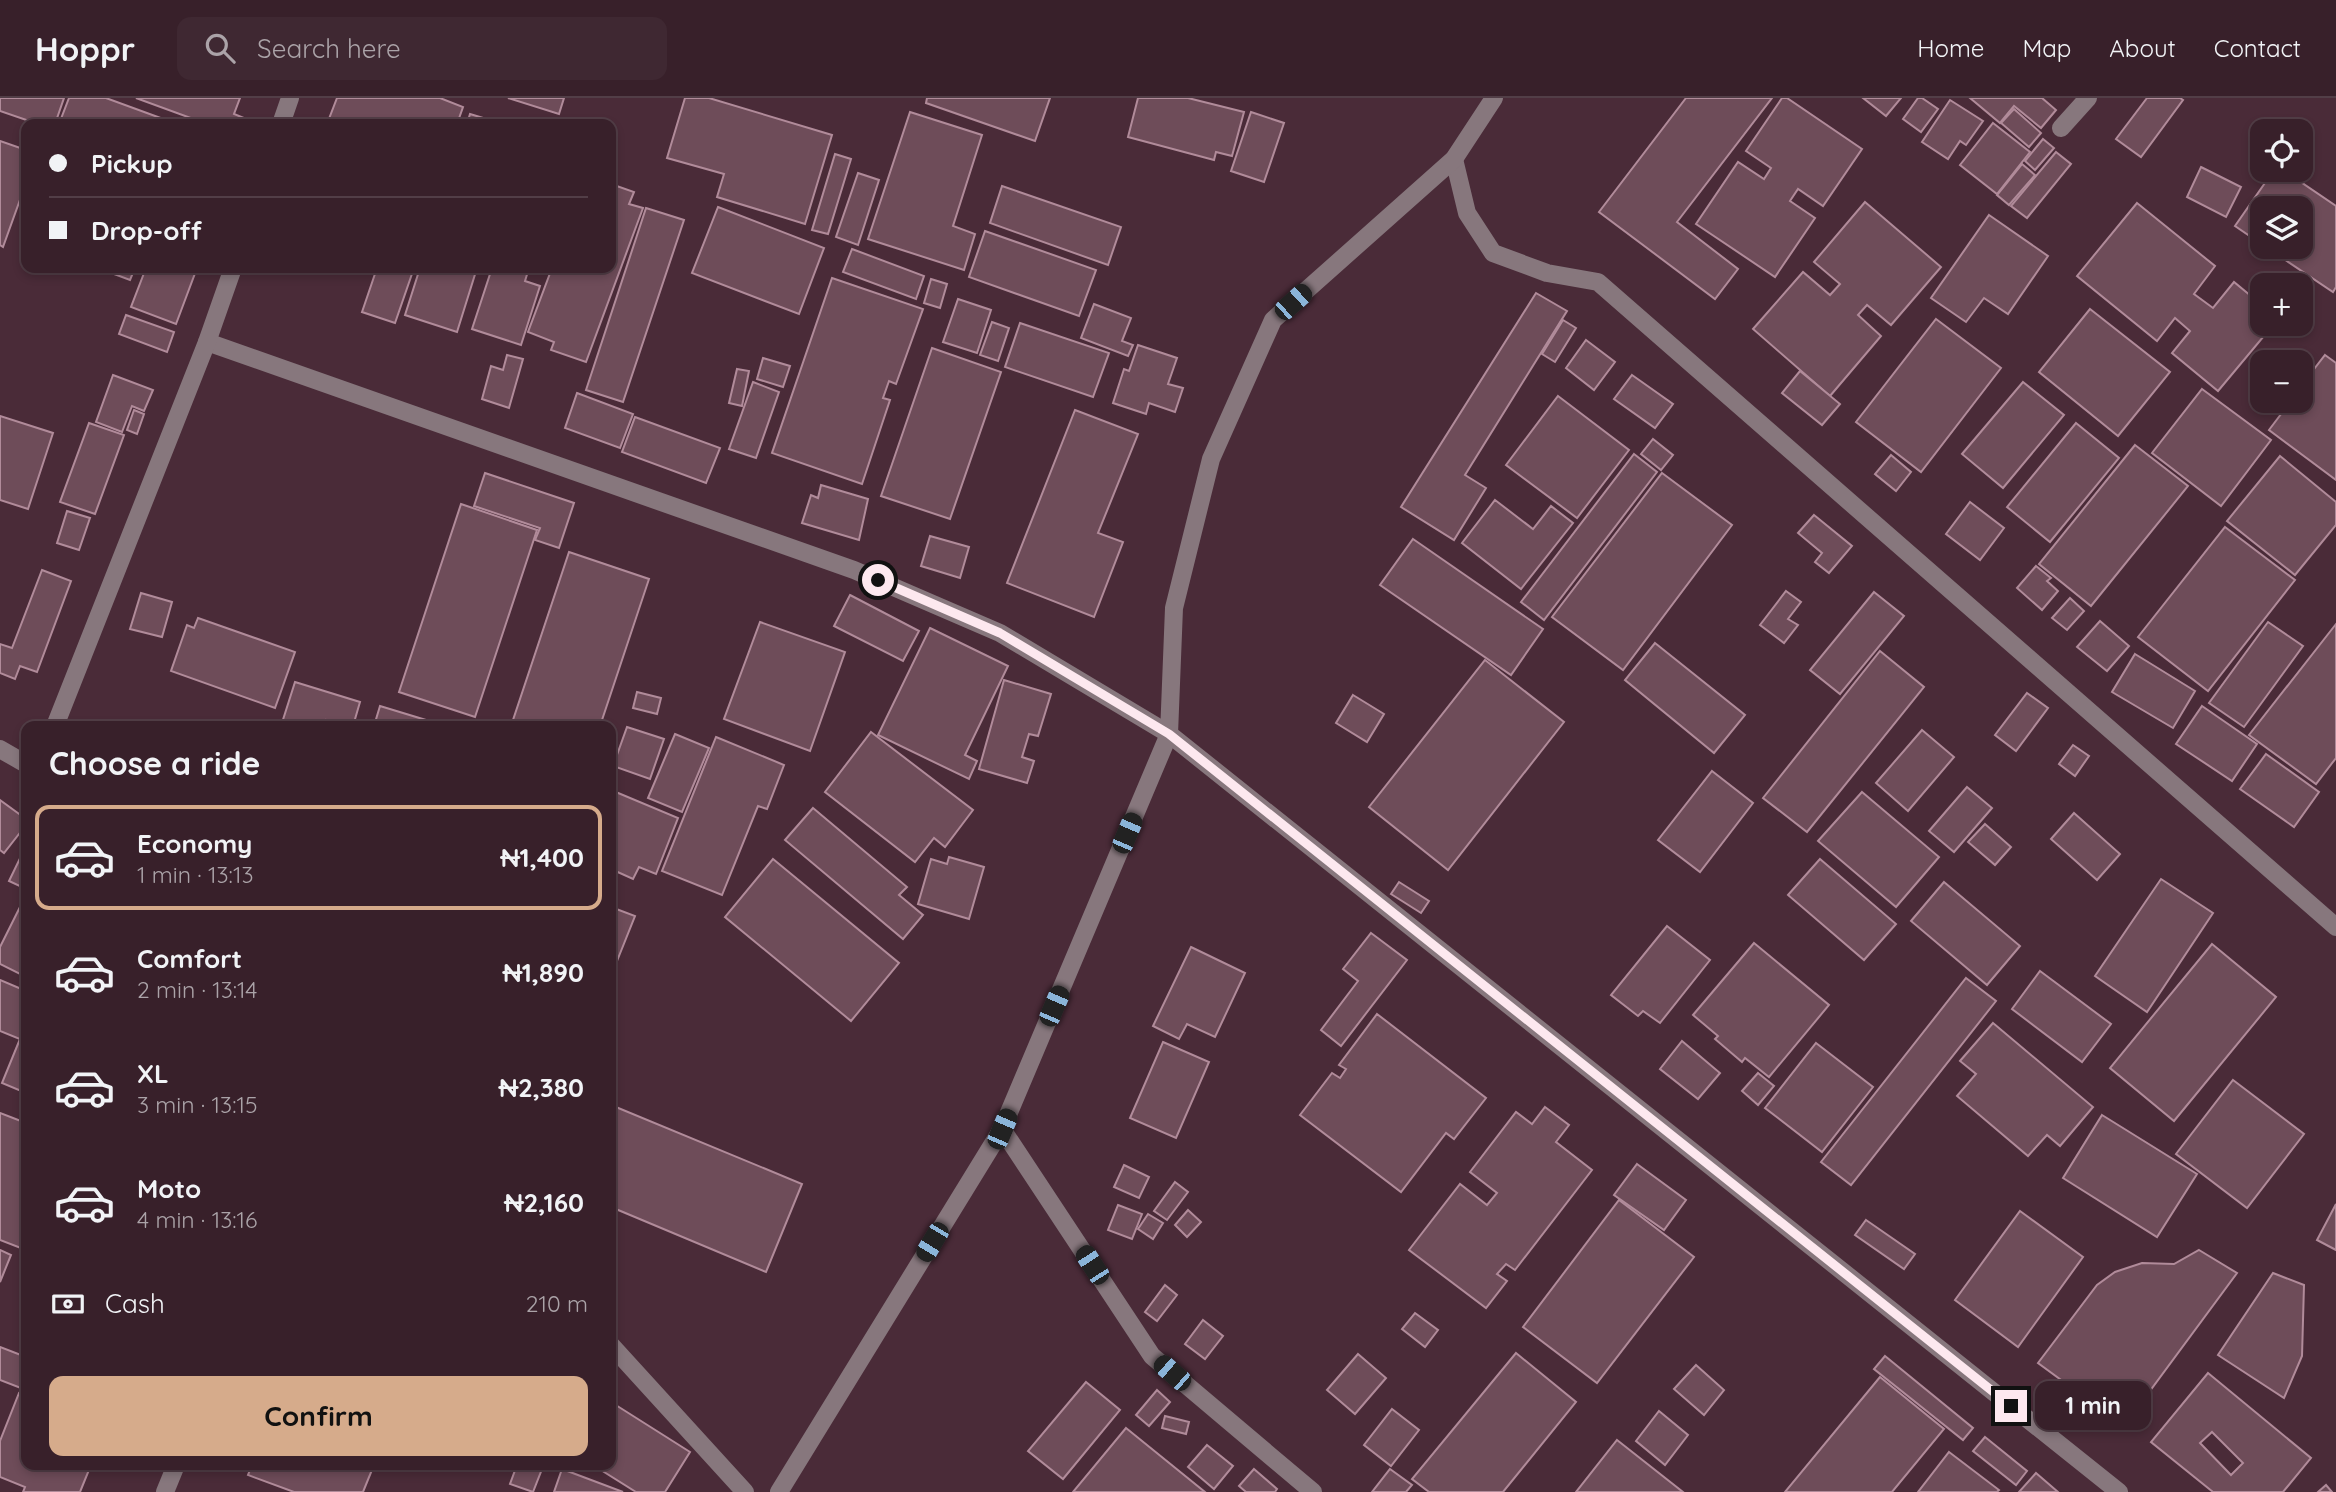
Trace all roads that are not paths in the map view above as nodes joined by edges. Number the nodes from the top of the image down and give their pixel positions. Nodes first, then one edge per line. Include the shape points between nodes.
1 (290, 98) edge
2 (1494, 98) edge
3 (2088, 98) edge
4 (283, 119) edge
5 (2061, 128) dead end
6 (1454, 159) junction
7 (231, 273) edge
8 (207, 342) junction
9 (57, 721) edge
10 (1169, 734) junction
11 (0, 749) edge
12 (21, 761) edge
13 (2336, 927) edge
14 (1002, 1129) junction
15 (616, 1350) edge
16 (174, 1470) edge
17 (165, 1492) edge
18 (745, 1492) edge
19 (779, 1492) edge
20 (1312, 1492) edge
21 (2119, 1492) edge

1 - 4 street
2 - 6 street
3 - 5 street
6 - 10 street via 1273,320 1211,459 1174,608
6 - 13 street via 1467,213 1493,253 1547,273 1598,282
7 - 8 street
8 - 9 street
8 - 10 street via 854,570 1000,633
10 - 14 street
10 - 21 street
11 - 12 street
14 - 19 street
14 - 20 street via 1152,1356
15 - 18 street
16 - 17 street

